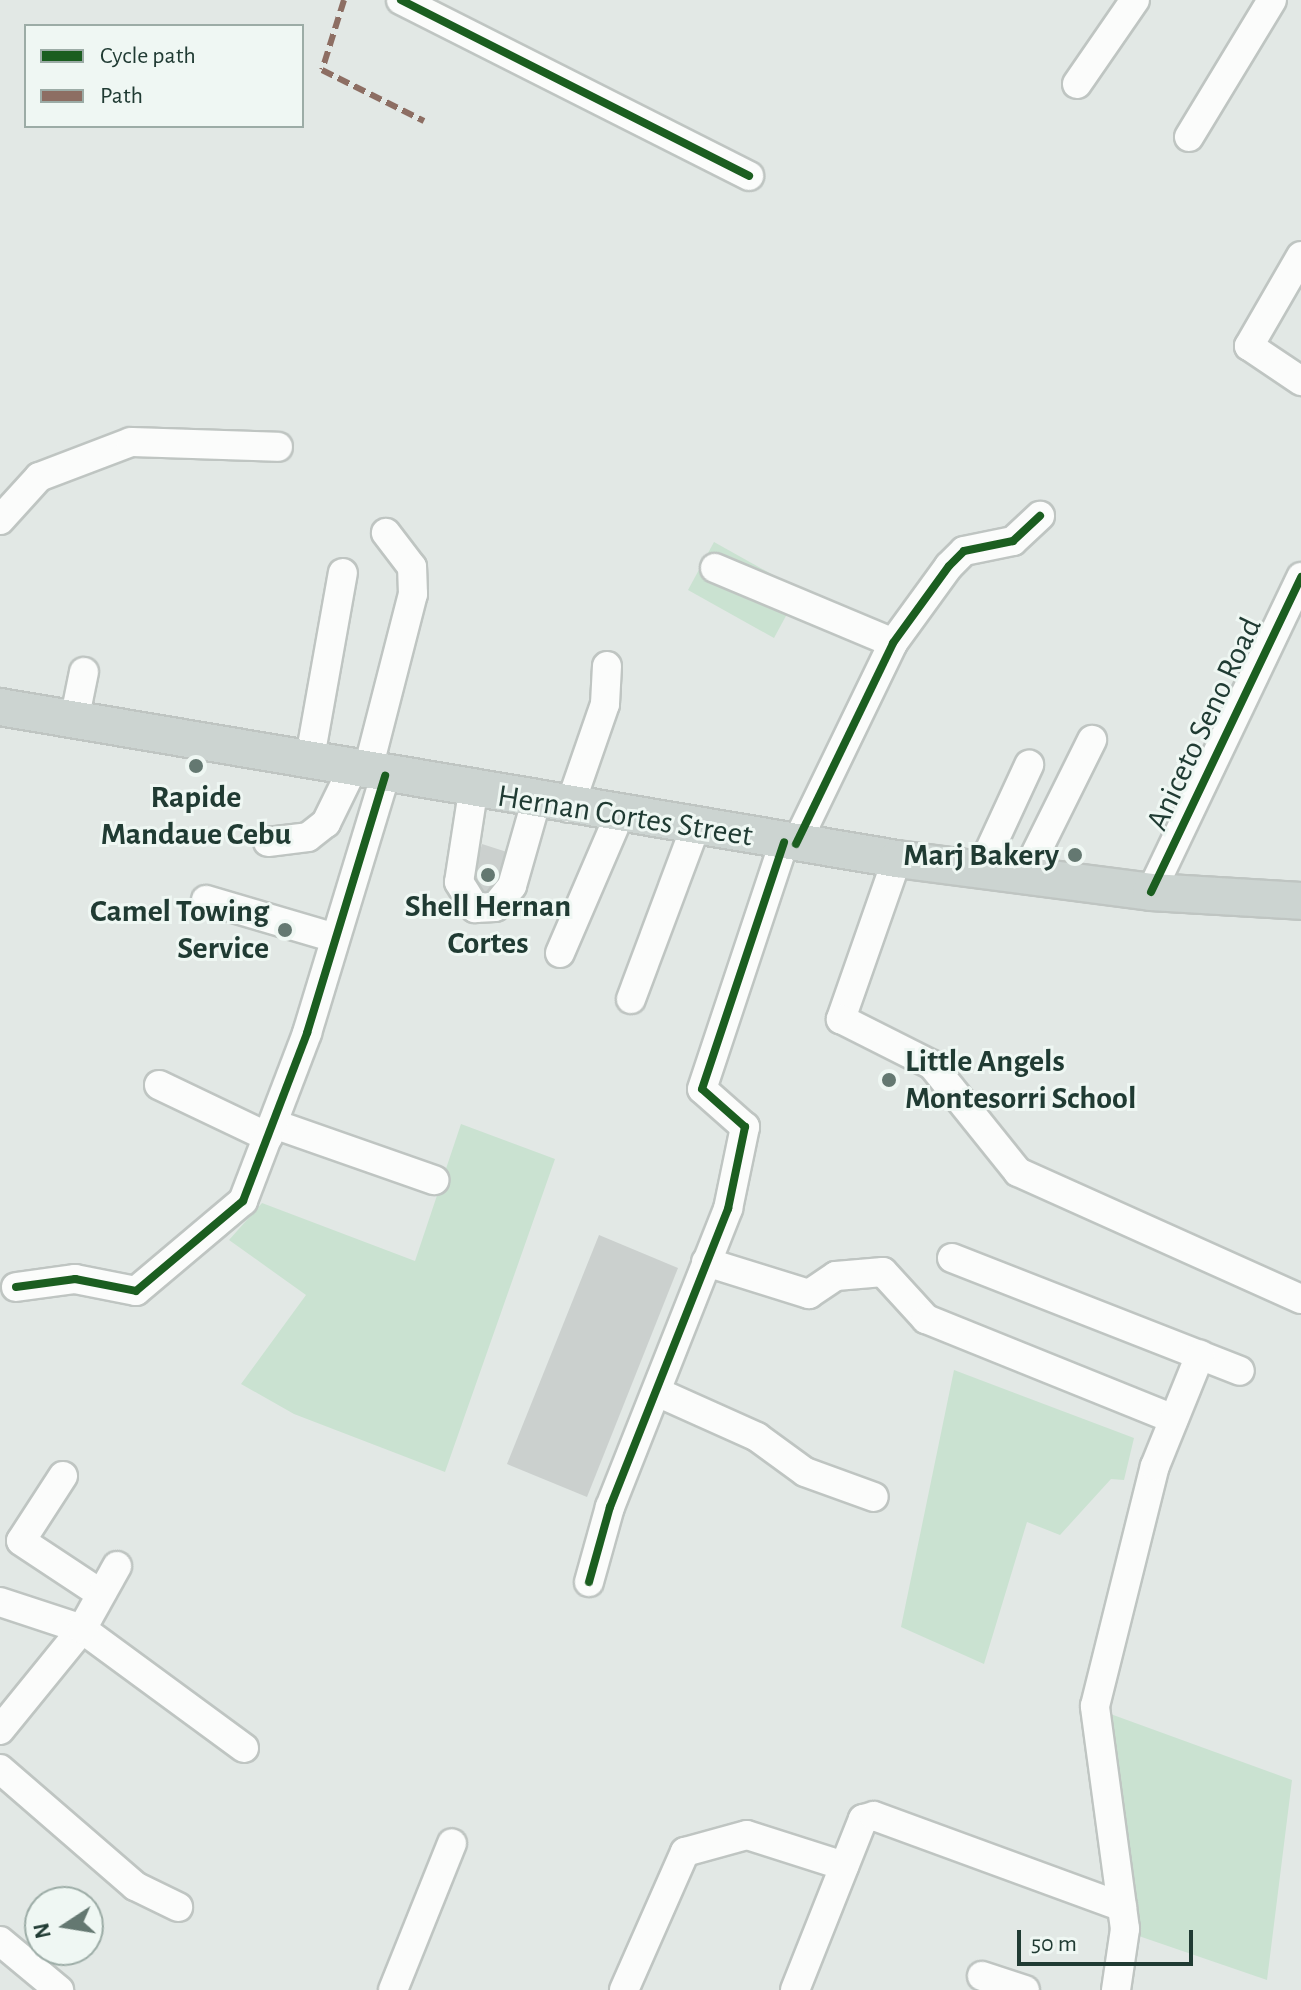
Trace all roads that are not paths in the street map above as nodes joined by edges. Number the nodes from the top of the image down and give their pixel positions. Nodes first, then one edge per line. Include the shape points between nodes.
1 (401, 0) edge
2 (1135, 0) edge
3 (1272, 0) edge
4 (1077, 84) dead end
5 (1189, 137) dead end
6 (749, 176) dead end
7 (1301, 256) edge
8 (1301, 381) edge
9 (278, 447) dead end
10 (1040, 516) dead end
11 (0, 520) edge
12 (386, 533) dead end
13 (715, 568) dead end
14 (343, 573) dead end
15 (1301, 577) edge
16 (1288, 636) edge
17 (893, 643) junction
18 (607, 666) dead end
19 (84, 672) dead end
20 (0, 707) edge
21 (74, 721) junction
22 (1092, 740) dead end
23 (309, 763) junction
24 (1029, 765) dead end
25 (368, 773) junction
26 (473, 792) junction
27 (552, 805) junction
28 (619, 816) junction
29 (695, 828) junction
30 (268, 842) dead end
31 (790, 843) junction
32 (897, 859) junction
33 (981, 869) junction
34 (1025, 875) junction
35 (1151, 892) junction
36 (206, 900) dead end
37 (1301, 901) edge
38 (335, 938) junction
39 (560, 953) dead end
40 (631, 999) dead end
41 (159, 1085) dead end
42 (271, 1131) junction
43 (434, 1180) dead end
44 (952, 1258) dead end
45 (706, 1262) junction
46 (16, 1287) dead end
47 (1301, 1299) edge
48 (1200, 1355) junction
49 (1240, 1371) dead end
50 (657, 1392) junction
51 (1174, 1419) junction
52 (63, 1476) dead end
53 (874, 1497) dead end
54 (117, 1566) dead end
55 (589, 1582) dead end
56 (98, 1592) junction
57 (0, 1602) edge
58 (82, 1629) junction
59 (0, 1730) edge
60 (244, 1748) dead end
61 (0, 1769) edge
62 (452, 1843) dead end
63 (844, 1866) junction
64 (178, 1907) dead end
65 (1122, 1907) junction
66 (0, 1941) edge
67 (982, 1976) dead end
68 (27, 1980) edge
69 (59, 1990) edge
70 (393, 1990) edge
71 (624, 1990) edge
72 (795, 1990) edge
73 (1025, 1990) edge
74 (1116, 1990) edge

1 - 6 street
2 - 4 street
3 - 5 street
7 - 8 street via 1249,346
9 - 11 street via 131,442 39,477
10 - 17 street via 1013,541 959,555
12 - 25 street via 412,567 413,594
13 - 17 street
14 - 23 street
15 - 16 street, Aniceto Seno Road
16 - 35 street, Aniceto Seno Road
17 - 31 street
18 - 27 street via 605,704
19 - 21 street
20 - 21 main road, Hernan Cortes Street
21 - 23 main road, Hernan Cortes Street
22 - 34 street
23 - 25 main road, Hernan Cortes Street
24 - 33 street
25 - 26 main road, Hernan Cortes Street
25 - 30 street via 308,837
25 - 38 street
26 - 27 main road, Hernan Cortes Street
26 - 27 street via 459,882 475,908 495,907 512,886
27 - 28 main road, Hernan Cortes Street
28 - 29 main road, Hernan Cortes Street
28 - 39 street
29 - 31 main road, Hernan Cortes Street
29 - 40 street
31 - 32 main road, Hernan Cortes Street
31 - 45 street via 702,1089 745,1127 728,1209
32 - 33 main road, Hernan Cortes Street
32 - 47 street via 841,1019 932,1065 1018,1172
33 - 34 main road, Hernan Cortes Street
34 - 35 main road, Hernan Cortes Street
35 - 37 main road, Hernan Cortes Street
36 - 38 street
38 - 42 street
41 - 42 street
42 - 43 street
42 - 46 street via 243,1201 136,1291 75,1279
44 - 48 street
45 - 50 street
45 - 51 street via 809,1294 836,1276 883,1272 926,1319
48 - 49 street
48 - 51 street
50 - 53 street via 757,1437 805,1472
50 - 55 street
51 - 65 street via 1155,1466 1095,1706
52 - 56 street via 21,1541
54 - 56 street
56 - 58 street
57 - 58 street
58 - 59 street
58 - 60 street
61 - 64 street via 135,1886
62 - 70 street
63 - 65 street via 863,1819 874,1816
63 - 71 street via 747,1835 685,1852
63 - 72 street
65 - 74 street
66 - 68 street
67 - 73 street
68 - 69 street

